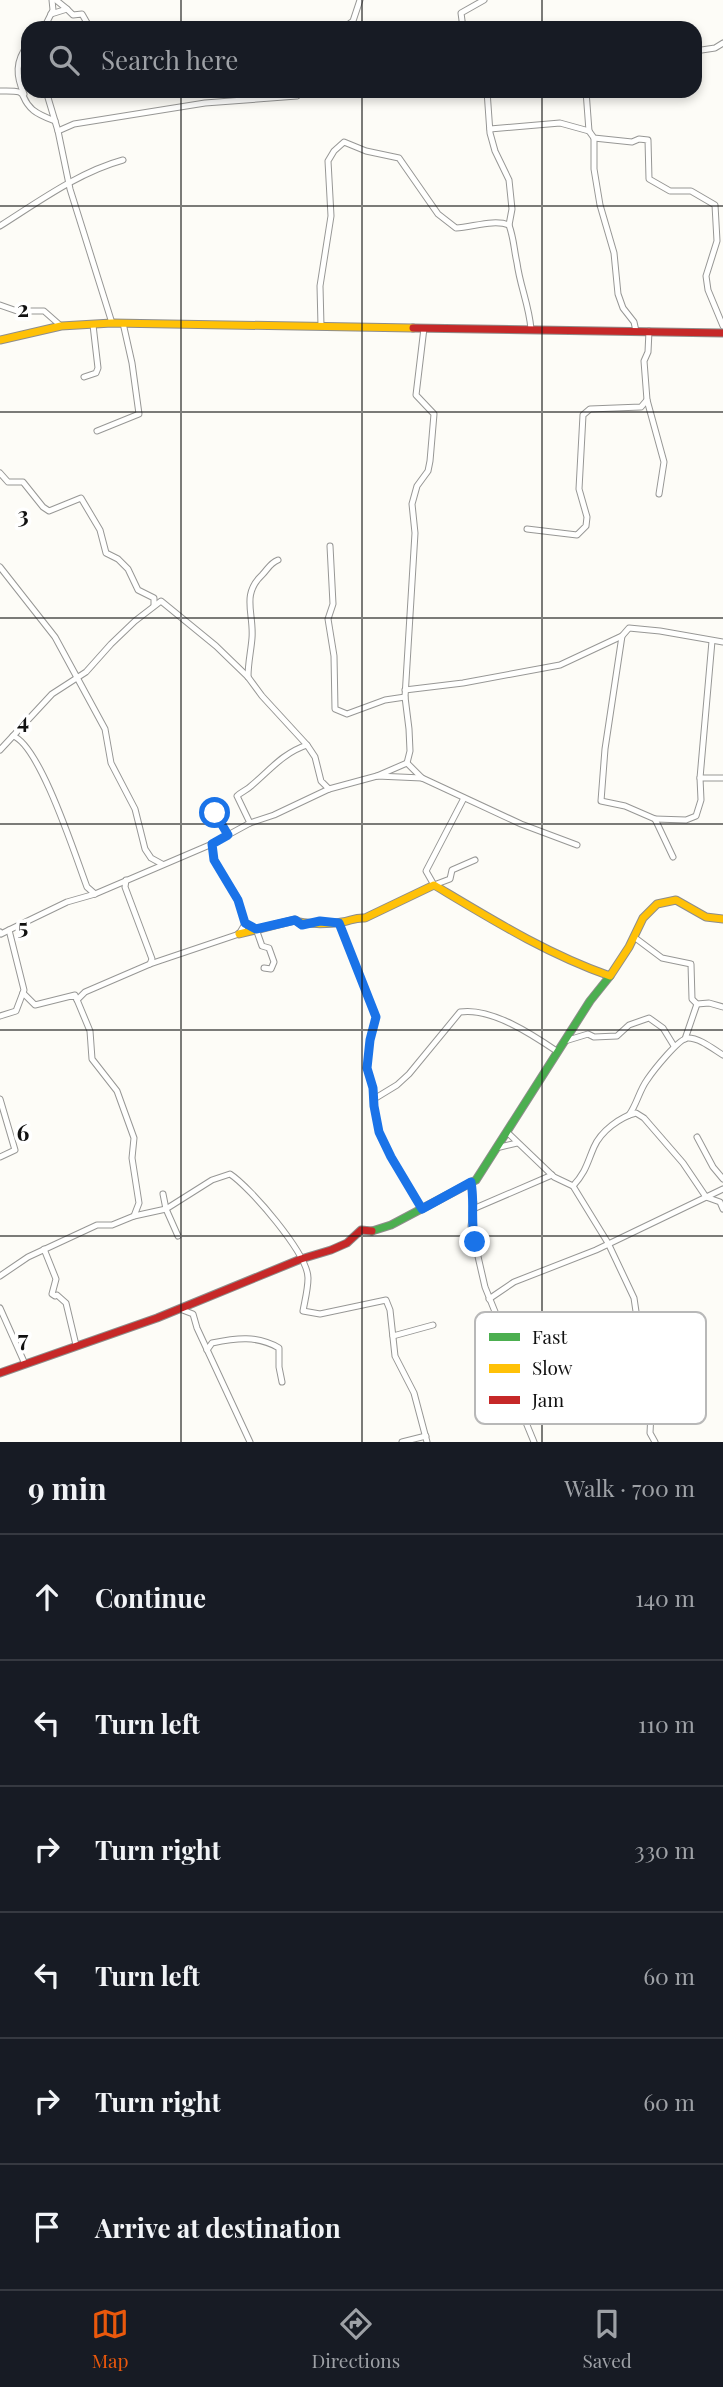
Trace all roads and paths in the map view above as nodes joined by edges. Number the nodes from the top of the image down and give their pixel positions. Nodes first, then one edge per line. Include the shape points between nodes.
1 (54, 0) edge
2 (360, 0) edge
3 (484, 0) edge
4 (67, 9) junction
5 (51, 14) junction
6 (48, 21) edge
7 (86, 21) edge
8 (354, 21) edge
9 (462, 21) edge
10 (723, 43) edge
11 (702, 50) edge
12 (21, 59) edge
13 (21, 86) edge
14 (0, 91) edge
15 (21, 92) edge
16 (26, 98) edge
17 (48, 98) edge
18 (271, 98) edge
19 (488, 98) edge
20 (587, 98) edge
21 (55, 121) junction
22 (490, 129) junction
23 (58, 131) junction
24 (589, 131) junction
25 (594, 138) junction
26 (123, 160) dead end
27 (69, 185) junction
28 (509, 225) junction
29 (0, 226) edge
30 (0, 305) edge
31 (113, 323) junction
32 (123, 323) junction
33 (93, 325) junction
34 (61, 326) junction
35 (321, 326) junction
36 (723, 326) edge
37 (424, 328) junction
38 (531, 329) junction
39 (636, 331) junction
40 (649, 331) junction
41 (723, 333) edge
42 (0, 340) edge
43 (84, 377) dead end
44 (647, 400) junction
45 (97, 430) dead end
46 (0, 473) edge
47 (659, 494) dead end
48 (527, 529) dead end
49 (330, 546) dead end
50 (278, 560) dead end
51 (0, 567) edge
52 (154, 606) junction
53 (622, 636) junction
54 (712, 641) junction
55 (723, 642) edge
56 (248, 677) junction
57 (76, 678) junction
58 (405, 694) junction
59 (13, 736) junction
60 (307, 745) junction
61 (0, 750) edge
62 (407, 763) junction
63 (377, 776) junction
64 (422, 778) junction
65 (700, 778) junction
66 (723, 778) edge
67 (329, 789) junction
68 (464, 798) junction
69 (215, 813) dead end
70 (655, 819) junction
71 (250, 823) junction
72 (228, 835) junction
73 (212, 844) junction
74 (577, 845) dead end
75 (673, 857) dead end
76 (475, 860) dead end
77 (162, 864) junction
78 (126, 880) junction
79 (434, 885) junction
80 (94, 894) junction
81 (723, 919) edge
82 (245, 923) junction
83 (339, 923) junction
84 (256, 929) junction
85 (9, 930) junction
86 (0, 932) edge
87 (239, 934) junction
88 (634, 937) junction
89 (150, 964) junction
90 (264, 968) dead end
91 (610, 976) junction
92 (23, 993) junction
93 (77, 1000) junction
94 (697, 1004) junction
95 (723, 1007) edge
96 (0, 1016) edge
97 (685, 1039) junction
98 (564, 1042) junction
99 (674, 1046) junction
100 (558, 1052) junction
101 (723, 1055) edge
102 (0, 1099) edge
103 (374, 1099) junction
104 (629, 1115) junction
105 (506, 1132) junction
106 (697, 1137) dead end
107 (517, 1143) junction
108 (496, 1148) junction
109 (0, 1157) edge
110 (552, 1175) junction
111 (723, 1179) edge
112 (471, 1182) junction
113 (573, 1186) junction
114 (723, 1189) edge
115 (163, 1194) dead end
116 (706, 1197) junction
117 (166, 1209) junction
118 (422, 1209) junction
119 (472, 1209) junction
120 (723, 1209) edge
121 (134, 1216) junction
122 (178, 1236) dead end
123 (608, 1243) junction
124 (44, 1249) junction
125 (302, 1259) junction
126 (0, 1276) edge
127 (489, 1299) junction
128 (0, 1308) edge
129 (180, 1309) junction
130 (495, 1312) edge
131 (636, 1312) edge
132 (433, 1325) dead end
133 (393, 1336) junction
134 (76, 1345) junction
135 (207, 1350) junction
136 (24, 1364) junction
137 (0, 1373) edge
138 (282, 1382) dead end
139 (527, 1424) edge
140 (650, 1424) edge
141 (426, 1439) edge
142 (250, 1442) edge
143 (402, 1442) edge
144 (534, 1442) edge
145 (655, 1442) edge

1 - 4 street
1 - 5 street
2 - 8 street
3 - 9 street via 461,13
4 - 5 street
4 - 7 street via 73,15 82,14
5 - 6 street
10 - 11 street
12 - 13 street via 17,66
14 - 15 street
16 - 21 street via 30,107
17 - 21 street
18 - 23 street via 205,103 74,124
19 - 22 street
20 - 24 street
21 - 23 street
22 - 24 street via 560,123
22 - 28 street via 509,180
23 - 27 street
24 - 25 street
25 - 36 street via 648,140 649,179 670,191 691,191 715,205 717,241 706,276
25 - 39 street via 594,169 614,253 618,295
26 - 27 street
27 - 29 street
27 - 31 street
28 - 35 street via 499,221 456,228 438,214 400,158 344,142 328,162 331,216 320,286
28 - 38 street
30 - 34 street via 17,311 44,311
31 - 32 street
31 - 33 street
32 - 35 street
32 - 45 street via 139,414
33 - 34 street
33 - 43 street via 98,369
34 - 42 street
35 - 37 street
37 - 38 street
37 - 58 street via 416,395 434,414 428,471 412,504 415,533
38 - 39 street
39 - 40 street
40 - 41 street
40 - 44 street via 644,361
44 - 47 street via 664,462
44 - 48 street via 641,407 590,409 583,415 579,489 586,526 577,535
46 - 52 street via 8,482 23,482 49,511 81,498 100,530 106,553 128,569 138,590 154,598
49 - 58 street via 333,604 328,619 335,709 347,714
50 - 56 street via 254,582 250,592
51 - 57 street via 55,637
52 - 56 street via 161,601
52 - 57 street
53 - 54 street via 629,628
53 - 58 street via 560,665
53 - 70 street via 601,801
54 - 55 street
54 - 65 street
56 - 60 street
57 - 59 street via 52,694
57 - 77 street via 105,729 111,763 135,809 145,849
58 - 62 street
59 - 61 street
59 - 80 street via 20,738 35,758 87,887
60 - 67 street via 321,781
60 - 71 street via 278,759 239,793
62 - 63 street
62 - 64 street
63 - 64 street
63 - 67 street
64 - 68 street
65 - 66 street
65 - 70 street via 696,816
67 - 71 street
68 - 74 street
68 - 79 street via 426,871
69 - 72 street
70 - 75 street
71 - 72 street
72 - 73 street
73 - 77 street
73 - 82 street via 214,860 238,900
76 - 79 street
77 - 78 street
78 - 80 street
78 - 89 street
79 - 83 street via 365,918
79 - 91 street via 554,953
80 - 85 street
81 - 88 street via 706,917 676,901 666,902 643,918
82 - 84 street
82 - 87 street
83 - 84 street via 302,925 295,920
83 - 103 street via 376,1017 367,1068
84 - 87 street
84 - 90 street via 274,962 271,969
85 - 86 street
85 - 92 street
87 - 89 street
88 - 91 street
88 - 94 street via 662,958 691,964 692,999
89 - 93 street via 85,992
91 - 98 street
92 - 93 street via 35,1005 65,996 75,995
92 - 96 street via 16,1011
93 - 121 street via 90,1031 92,1059 117,1091 134,1138 132,1158 139,1203
94 - 95 street
94 - 97 street
97 - 99 street
97 - 101 street via 703,1042
98 - 99 street via 588,1034 617,1036 629,1025 649,1018 663,1028
98 - 100 street
99 - 104 street via 647,1079
100 - 103 street via 504,1021 473,1010 460,1012 409,1074
100 - 105 street
102 - 109 street via 15,1150
103 - 118 street via 379,1132
104 - 113 street via 622,1116 595,1144 584,1174
104 - 116 street via 644,1118
105 - 107 street
105 - 108 street
106 - 111 street
107 - 108 street
107 - 110 street
108 - 112 street
110 - 113 street
110 - 119 street
112 - 118 street
112 - 119 street
113 - 123 street
114 - 116 street
115 - 117 street
116 - 120 street via 720,1202
116 - 123 street
117 - 121 street
117 - 122 street
117 - 125 street via 230,1174 263,1206
118 - 125 street via 375,1231 361,1230 347,1243
119 - 127 street via 471,1226
121 - 124 street via 112,1225 97,1225
123 - 127 street via 514,1282
123 - 131 street
124 - 126 street
124 - 134 street via 56,1279 52,1294 66,1303
125 - 129 street
125 - 133 street via 308,1277 303,1311 320,1314 386,1300
127 - 130 street
128 - 136 street
129 - 134 street
129 - 135 street via 193,1314
132 - 133 street
133 - 141 street via 395,1356 414,1394
134 - 136 street
135 - 138 street via 212,1343 238,1337 271,1343 279,1348
135 - 142 street
136 - 137 street
139 - 144 street
140 - 145 street
141 - 143 street

